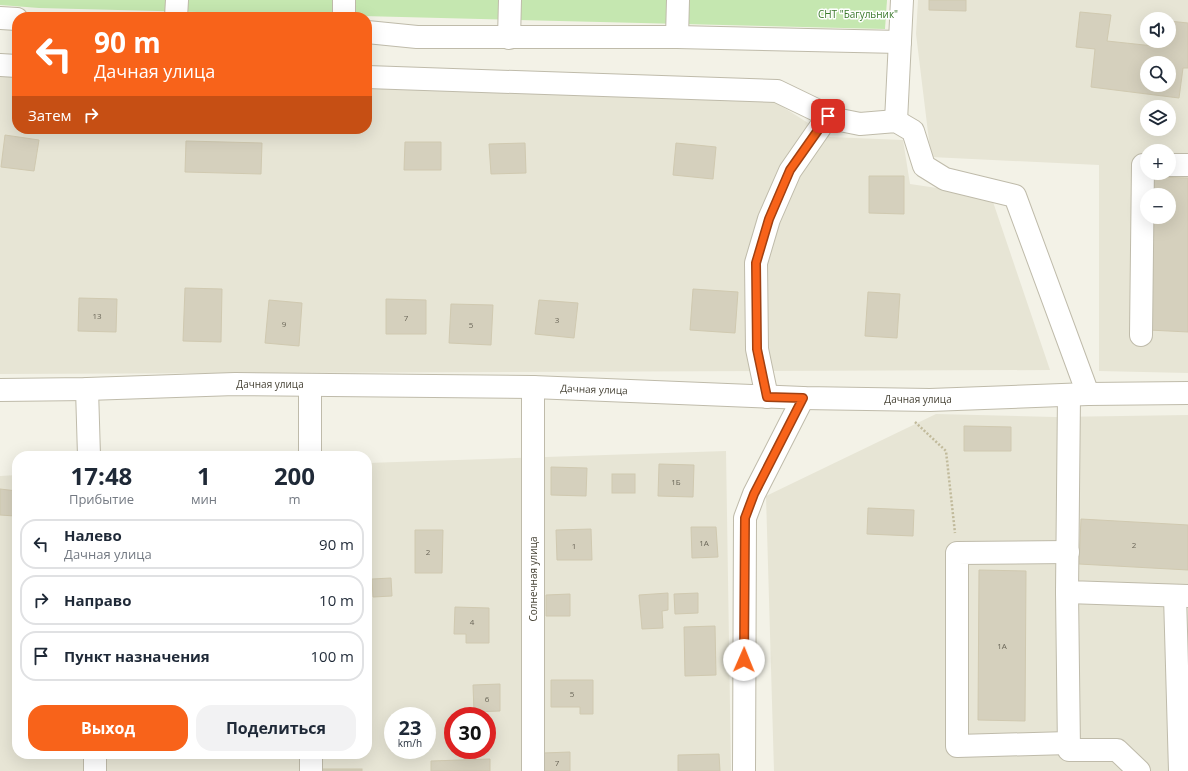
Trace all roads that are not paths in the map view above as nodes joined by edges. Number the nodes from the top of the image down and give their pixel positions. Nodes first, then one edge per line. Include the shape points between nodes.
1 (177, 0) edge
2 (344, 0) edge
3 (510, 0) edge
4 (678, 0) edge
5 (902, 0) edge
6 (176, 12) edge
7 (344, 12) edge
8 (0, 18) edge
9 (12, 19) edge
10 (372, 32) edge
11 (677, 37) junction
12 (509, 38) junction
13 (900, 42) junction
14 (0, 65) edge
15 (12, 66) edge
16 (372, 77) edge
17 (828, 116) junction
18 (896, 121) junction
19 (1176, 165) edge
20 (1188, 165) edge
21 (1143, 180) edge
22 (1141, 335) dead end
23 (310, 384) junction
24 (533, 387) junction
25 (87, 389) junction
26 (0, 390) edge
27 (1188, 393) edge
28 (1078, 395) junction
29 (767, 397) junction
30 (803, 398) junction
31 (88, 451) edge
32 (310, 451) edge
33 (1068, 552) junction
34 (1068, 592) junction
35 (1182, 596) edge
36 (1069, 743) junction
37 (95, 759) edge
38 (311, 759) edge
39 (95, 771) edge
40 (311, 771) edge
41 (533, 771) edge
42 (744, 771) edge
43 (1139, 771) edge
44 (1180, 771) edge

1 - 6 street
2 - 7 street
3 - 12 street
4 - 11 street
5 - 13 street
8 - 9 street
10 - 12 street via 417,37
11 - 12 street
11 - 13 street
13 - 18 street
14 - 15 street
16 - 17 street via 778,91
17 - 18 street via 860,124
17 - 29 street via 790,170 769,219 756,263 757,349
18 - 28 street via 913,131 924,166 945,179 1015,196
19 - 20 street
21 - 22 street
23 - 24 street, Дачная улица
23 - 25 street, Дачная улица
23 - 32 street
24 - 29 street, Дачная улица
24 - 41 street, Солнечная улица
25 - 26 street, Дачная улица
25 - 31 street
27 - 28 street, Дачная улица
28 - 30 street, Дачная улица via 930,400
28 - 33 street
29 - 30 street, Дачная улица
30 - 42 street via 754,494 745,518
33 - 34 street
33 - 36 street via 957,553 957,746
34 - 35 street
34 - 36 street
35 - 44 street
36 - 43 street via 1069,750 1116,750
37 - 39 street
38 - 40 street

